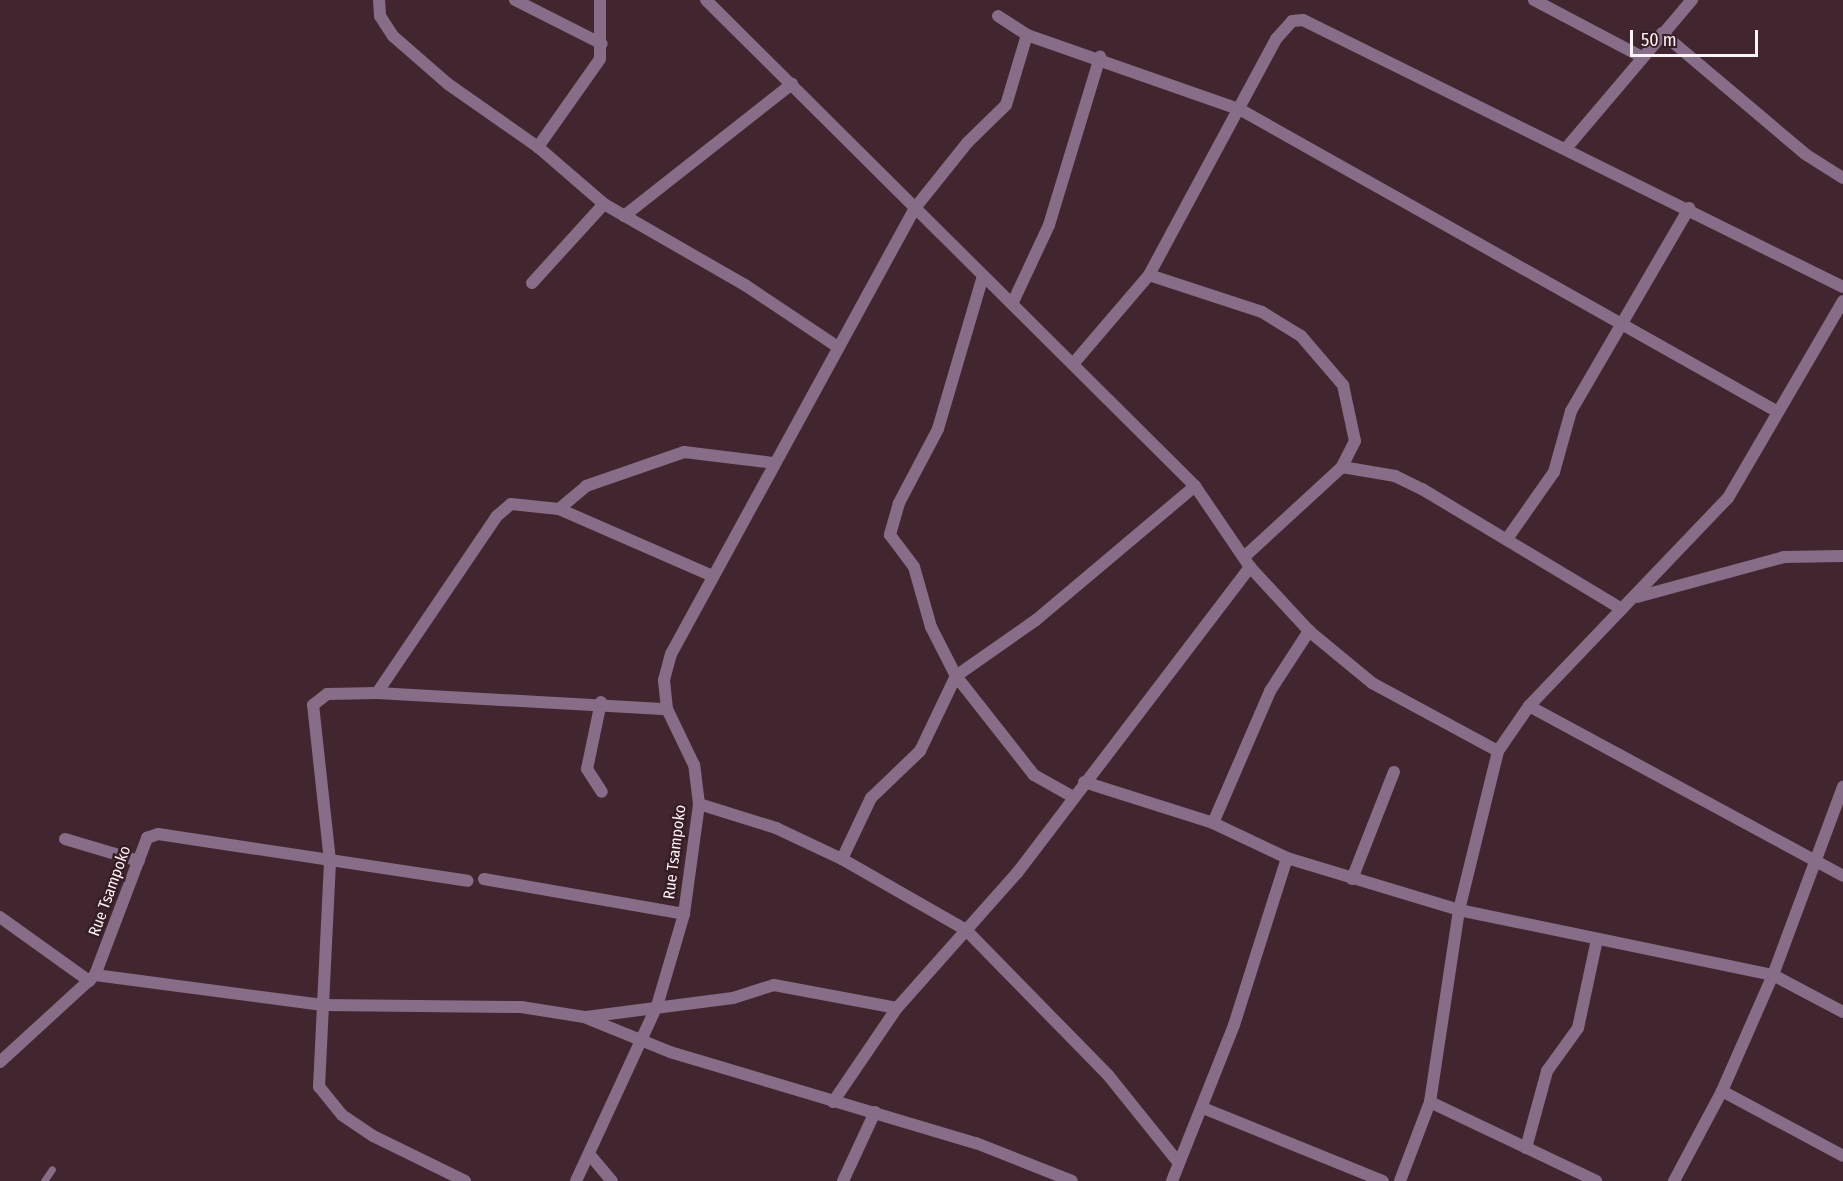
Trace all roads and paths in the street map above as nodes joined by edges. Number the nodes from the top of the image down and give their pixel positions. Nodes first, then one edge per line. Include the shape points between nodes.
1 (379, 0) edge
2 (515, 0) edge
3 (600, 0) edge
4 (706, 0) edge
5 (1534, 0) edge
6 (1692, 0) edge
7 (998, 16) dead end
8 (1662, 33) junction
9 (1027, 34) junction
10 (602, 44) junction
11 (1640, 56) junction
12 (1100, 57) junction
13 (792, 84) junction
14 (1241, 110) junction
15 (1568, 146) junction
16 (538, 147) junction
17 (1843, 178) edge
18 (604, 204) junction
19 (915, 208) junction
20 (1689, 208) junction
21 (624, 216) junction
22 (1149, 275) junction
23 (983, 276) junction
24 (532, 283) dead end
25 (1843, 287) edge
26 (1843, 301) edge
27 (1013, 302) junction
28 (1625, 324) junction
29 (838, 348) junction
30 (1073, 364) junction
31 (1778, 412) junction
32 (774, 463) junction
33 (1342, 467) junction
34 (1195, 486) junction
35 (558, 509) junction
36 (1507, 539) junction
37 (1843, 556) edge
38 (1247, 562) junction
39 (712, 576) junction
40 (1636, 597) junction
41 (1622, 609) junction
42 (1309, 631) junction
43 (956, 676) junction
44 (377, 693) junction
45 (601, 702) junction
46 (1529, 706) junction
47 (667, 709) junction
48 (1498, 752) junction
49 (1394, 772) dead end
50 (1084, 782) junction
51 (1843, 787) edge
52 (602, 792) dead end
53 (1073, 796) junction
54 (699, 804) junction
55 (1213, 823) junction
56 (65, 839) dead end
57 (1287, 858) junction
58 (842, 859) junction
59 (1813, 860) junction
60 (139, 861) junction
61 (330, 861) junction
62 (1843, 876) edge
63 (484, 879) dead end
64 (1352, 879) junction
65 (466, 881) dead end
66 (1459, 910) junction
67 (684, 914) junction
68 (0, 917) edge
69 (966, 930) junction
70 (1597, 939) junction
71 (1773, 975) junction
72 (92, 978) junction
73 (323, 1005) junction
74 (657, 1006) junction
75 (897, 1008) junction
76 (1843, 1012) edge
77 (584, 1017) junction
78 (642, 1042) junction
79 (0, 1062) edge
80 (1722, 1091) junction
81 (834, 1102) junction
82 (1430, 1102) junction
83 (1203, 1108) junction
84 (875, 1113) junction
85 (1526, 1148) junction
86 (590, 1155) junction
87 (1843, 1156) edge
88 (1178, 1162) junction
89 (52, 1169) dead end
90 (44, 1181) edge
91 (465, 1181) edge
92 (576, 1181) edge
93 (612, 1181) edge
94 (843, 1181) edge
95 (1072, 1181) edge
96 (1172, 1181) edge
97 (1383, 1181) edge
98 (1400, 1181) edge
99 (1596, 1181) edge
100 (1674, 1181) edge

1 - 16 street via 380,16 393,36 448,84
2 - 10 street
3 - 10 street
4 - 13 street
5 - 11 street
6 - 8 street
7 - 9 street
8 - 11 street
8 - 17 street via 1805,154
9 - 12 street
9 - 19 street via 1006,105 967,143
10 - 16 street via 593,72
11 - 15 street
12 - 14 street
12 - 27 street via 1049,225
13 - 19 street
13 - 21 street
14 - 15 street via 1279,34 1292,21 1303,20
14 - 22 street
14 - 28 street
15 - 20 street
16 - 18 street
18 - 21 street
18 - 24 street
19 - 23 street
19 - 29 street
20 - 25 street
20 - 28 street
21 - 29 street via 745,285
22 - 30 street
22 - 33 street via 1262,312 1301,336 1344,385 1354,441
23 - 27 street
23 - 43 street via 938,429 890,524 890,535 914,567 931,627
26 - 31 street
27 - 30 street
28 - 31 street
28 - 36 street via 1571,411 1554,472
29 - 32 street
30 - 34 street
31 - 40 street via 1728,498
32 - 35 street via 711,453 666,456 586,486
32 - 39 street
33 - 36 street via 1395,476
33 - 38 street
34 - 38 street
34 - 43 street via 1036,620
35 - 39 street
35 - 44 street via 522,502 504,507
36 - 41 street
37 - 40 street via 1784,557
38 - 42 street
38 - 50 street
39 - 47 street via 671,654 664,680
40 - 41 street
41 - 46 street
42 - 48 street via 1372,683
42 - 55 street via 1270,691
43 - 53 street via 1034,774
43 - 58 street via 920,751 871,798
44 - 45 street
44 - 61 street via 327,694 314,705
45 - 47 street
45 - 52 street via 587,769
46 - 48 street
46 - 59 street
47 - 54 street, Rue Tsampoko via 694,765
48 - 66 street
49 - 64 street
50 - 53 street
50 - 55 street
51 - 59 street
53 - 69 street
54 - 58 street via 776,828
54 - 67 street, Rue Tsampoko
55 - 57 street
56 - 60 street
57 - 64 street
57 - 83 street
58 - 69 street
59 - 62 street
59 - 71 street
60 - 61 street, Rue Tsampoko via 147,838 158,834
60 - 72 street, Rue Tsampoko
61 - 65 street
61 - 73 street
63 - 67 street, Rue Tsampoko
64 - 66 street
66 - 70 street
66 - 82 street
67 - 74 street
68 - 72 street
69 - 75 street
69 - 88 street via 1108,1075
70 - 71 street
70 - 85 street via 1578,1028 1547,1071
71 - 76 street
71 - 80 street
72 - 73 street
72 - 79 street, Rue Tsampoko
73 - 77 street via 521,1007
73 - 91 street via 319,1087 327,1097 342,1115 374,1136
74 - 75 street via 733,998 774,986
74 - 77 street
74 - 78 street
75 - 81 street
77 - 78 street
78 - 81 street
78 - 86 street
80 - 87 street
80 - 100 street
81 - 84 street
82 - 85 street
82 - 98 street
83 - 88 street
83 - 97 street
84 - 94 street
84 - 95 street via 975,1143
85 - 99 street
86 - 92 street
86 - 93 street
88 - 96 street
89 - 90 lane

